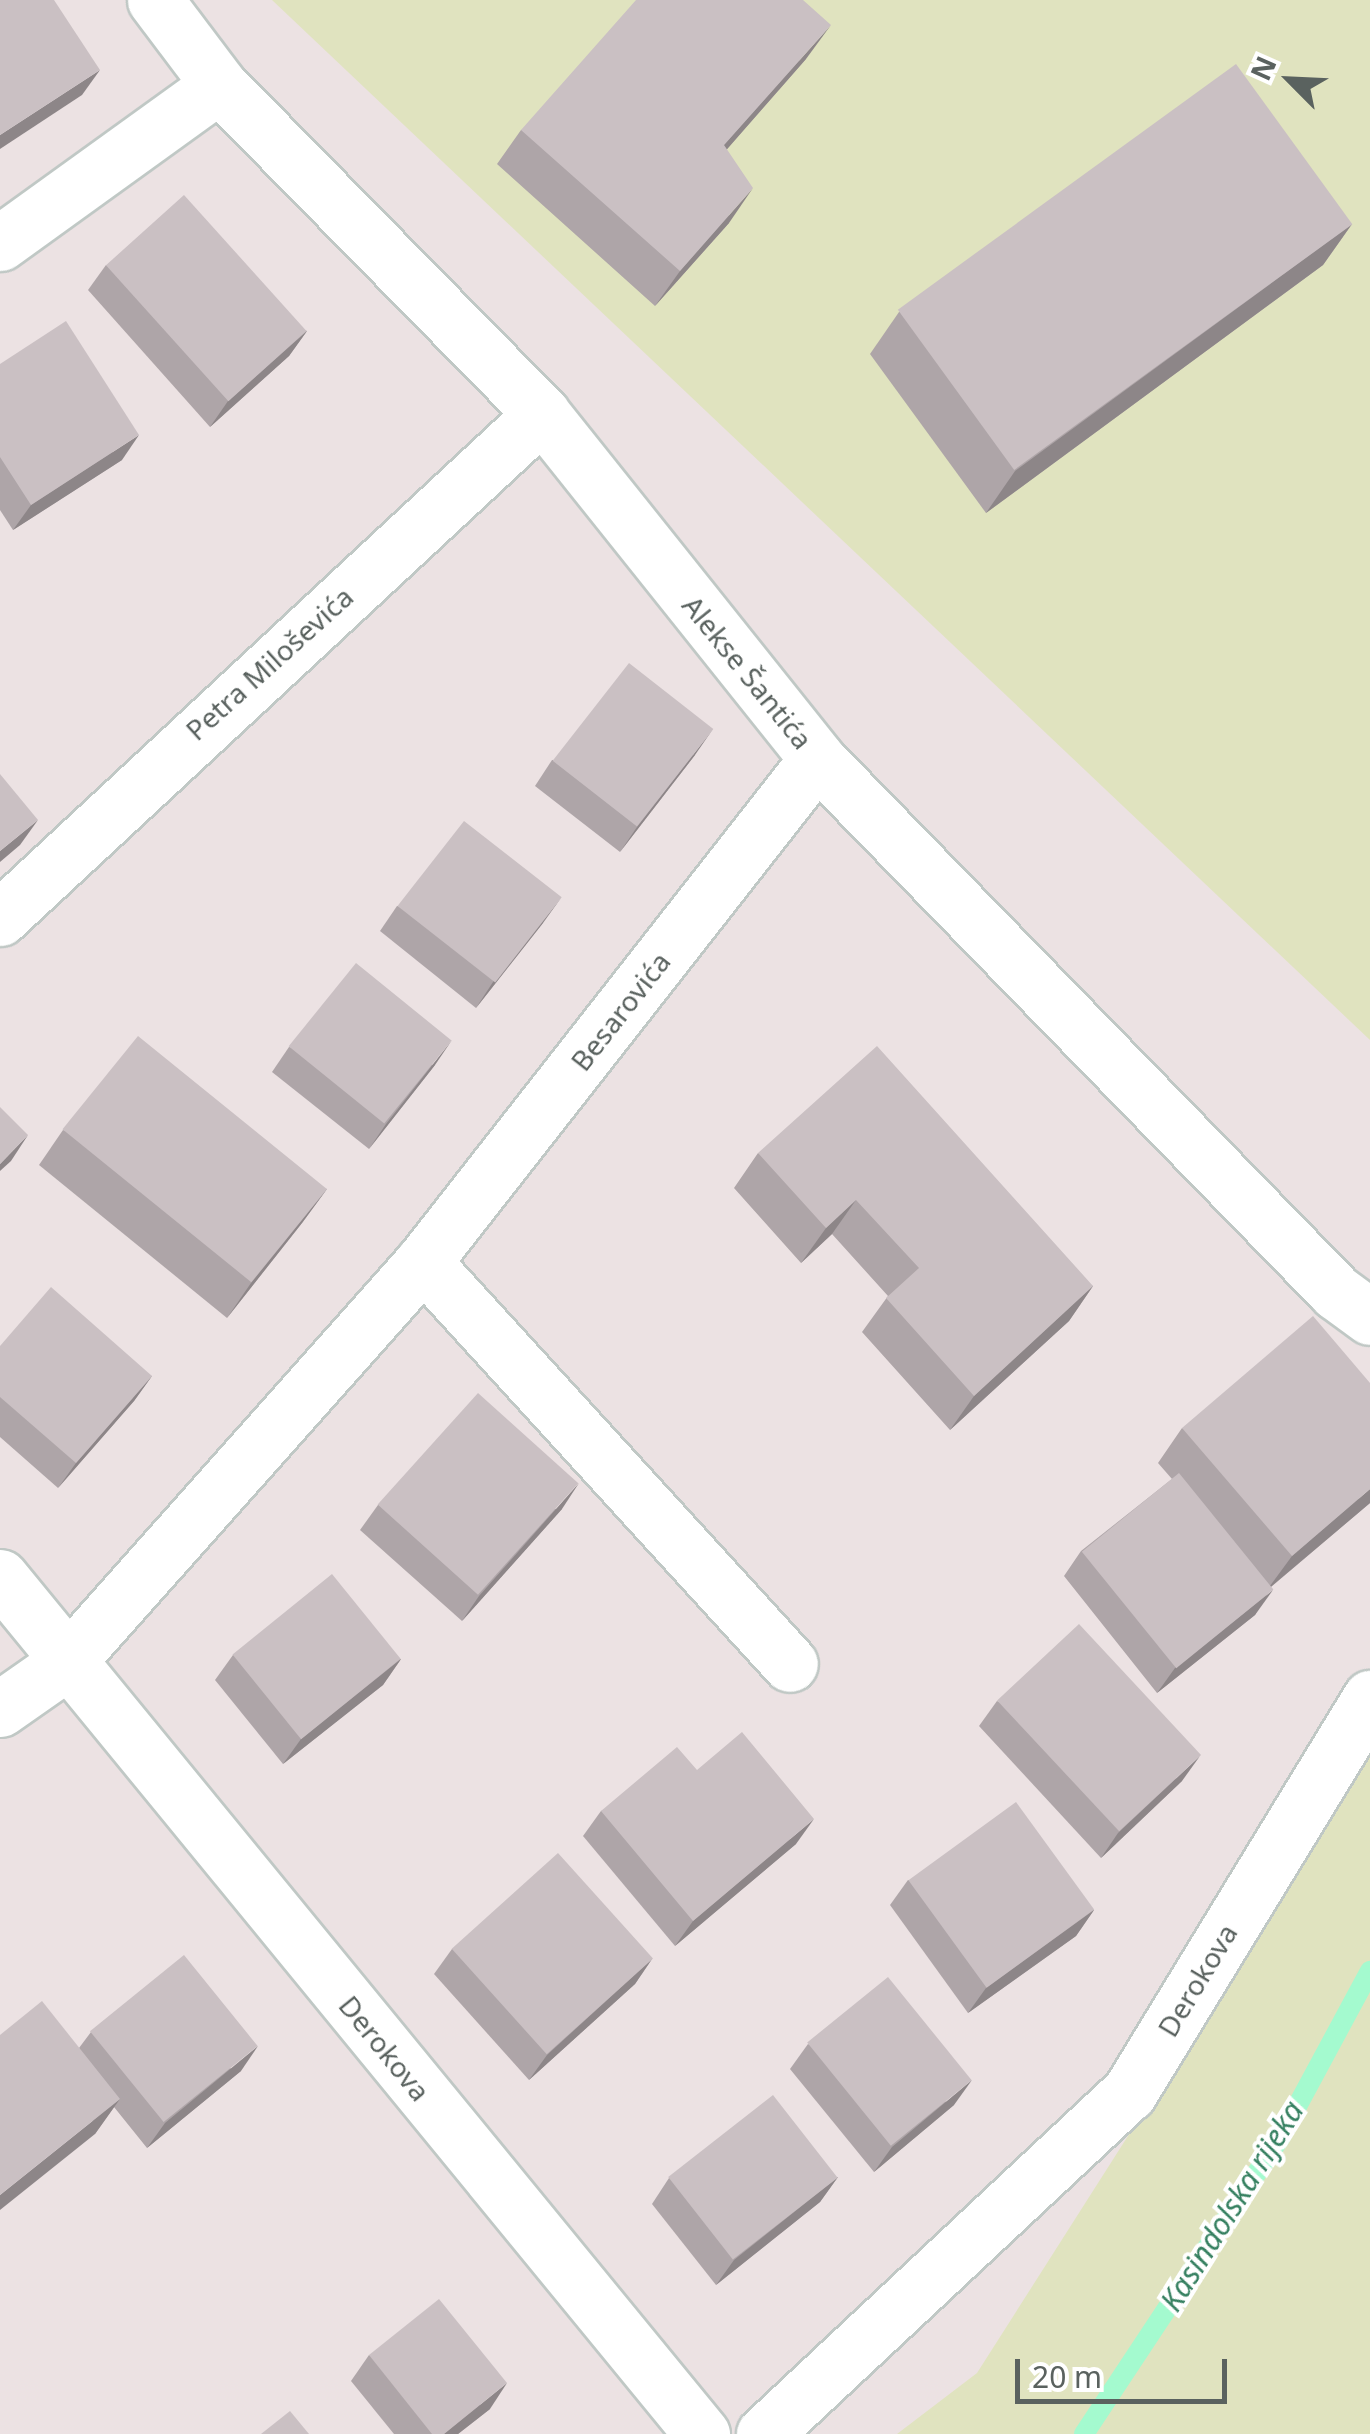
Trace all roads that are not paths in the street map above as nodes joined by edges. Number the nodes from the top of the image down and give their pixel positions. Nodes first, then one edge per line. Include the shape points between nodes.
1 (155, 0) edge
2 (219, 84) junction
3 (0, 243) edge
4 (542, 414) junction
5 (817, 759) junction
6 (0, 918) edge
7 (423, 1262) junction
8 (1370, 1317) edge
9 (0, 1577) edge
10 (67, 1662) junction
11 (790, 1664) dead end
12 (1370, 1698) edge
13 (0, 1710) edge
14 (702, 2434) edge
15 (764, 2434) edge

1 - 2 street, Alekse Šantića
2 - 3 street
2 - 4 street, Alekse Šantića
4 - 5 street, Alekse Šantića
4 - 6 street, Petra Miloševića
5 - 7 street, Besarovića
5 - 8 street, Alekse Šantića via 1336,1292
7 - 10 street, Besarovića
7 - 11 street
9 - 10 street
10 - 13 street, Besarovića
10 - 14 street, Derokova
12 - 15 street, Derokova via 1128,2093

